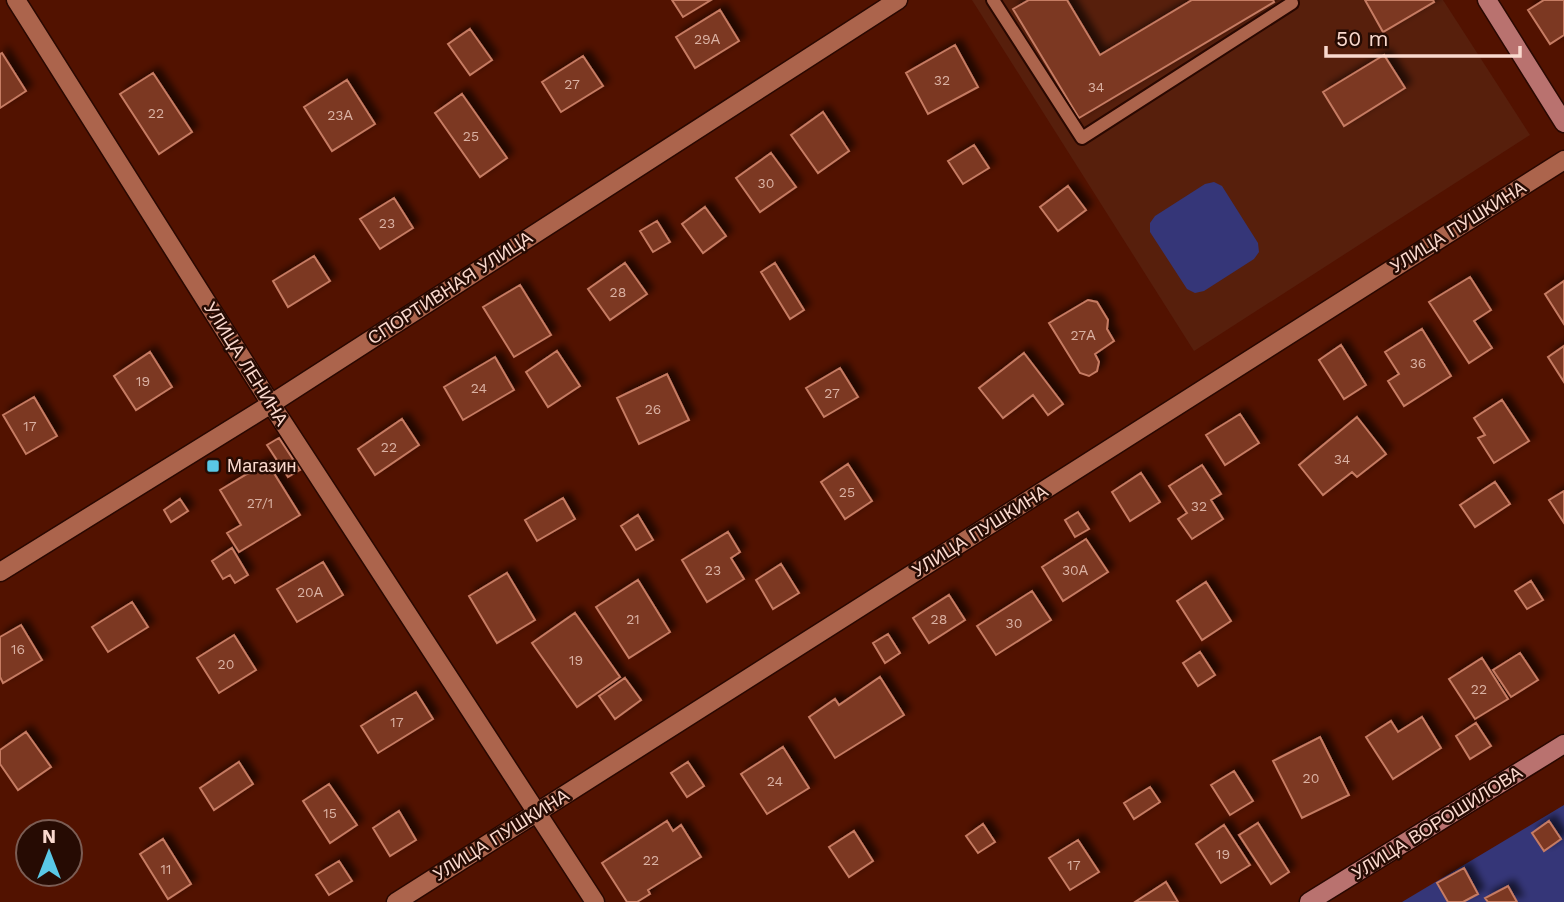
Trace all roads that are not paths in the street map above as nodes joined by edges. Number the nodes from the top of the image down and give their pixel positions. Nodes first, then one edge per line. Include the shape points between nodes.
1 (16, 0) edge
2 (898, 0) edge
3 (993, 0) edge
4 (1487, 0) edge
5 (1292, 3) dead end
6 (1564, 123) edge
7 (1564, 160) edge
8 (271, 404) junction
9 (0, 572) edge
10 (1564, 744) edge
11 (537, 812) junction
12 (396, 902) edge
13 (595, 902) edge
14 (1309, 902) edge

1 - 8 street, УЛИЦА ЛЕНИНА
2 - 8 street, СПОРТИВНАЯ УЛИЦА
3 - 5 lane via 1082,138
4 - 6 street
7 - 11 street, УЛИЦА ПУШКИНА
8 - 9 street, СПОРТИВНАЯ УЛИЦА
8 - 11 street, УЛИЦА ЛЕНИНА
10 - 14 street, УЛИЦА ВОРОШИЛОВА
11 - 12 street, УЛИЦА ПУШКИНА
11 - 13 street, УЛИЦА ЛЕНИНА

